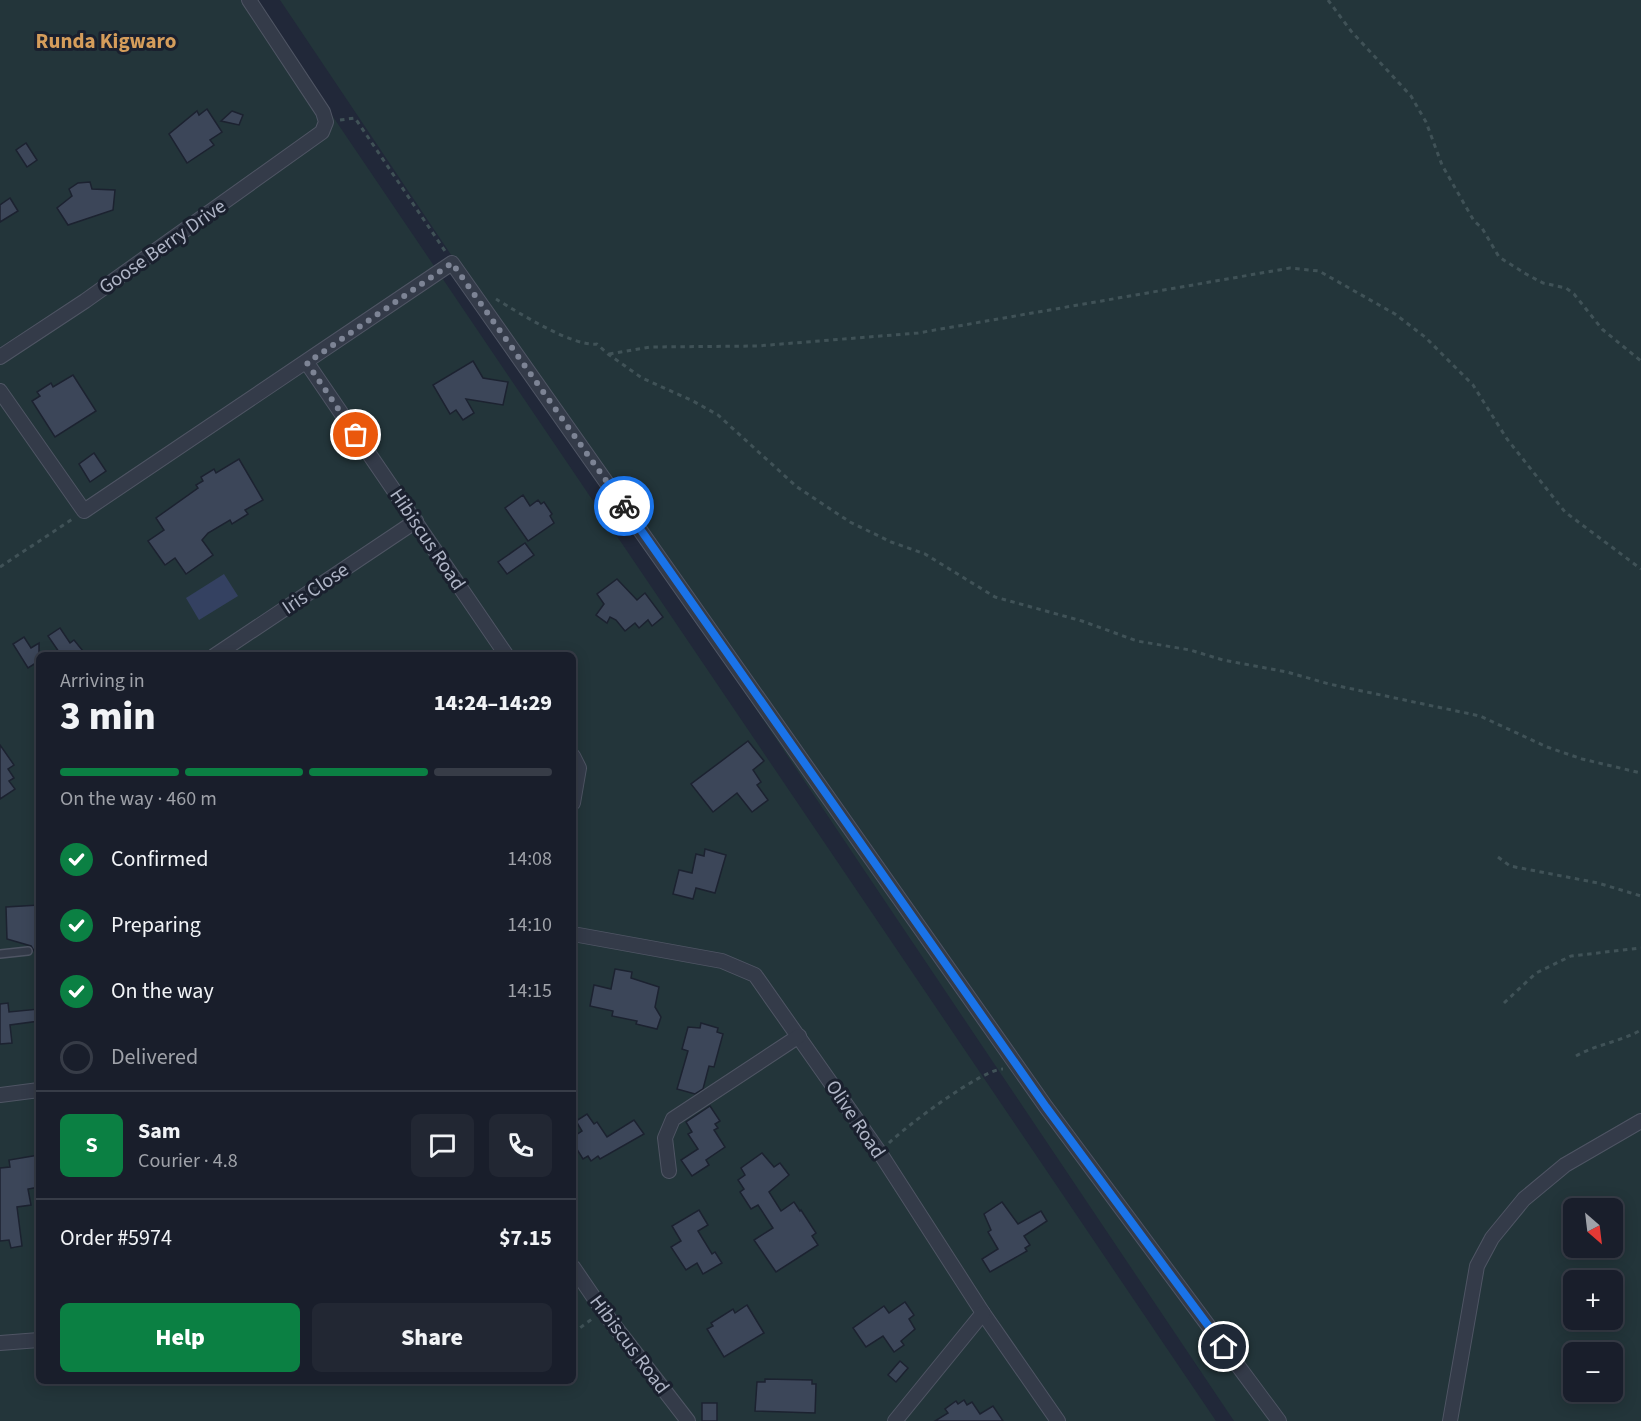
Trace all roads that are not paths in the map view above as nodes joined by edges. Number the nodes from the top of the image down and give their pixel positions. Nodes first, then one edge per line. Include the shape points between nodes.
1 (249, 0) edge
2 (0, 357) edge
3 (307, 363) junction
4 (0, 391) edge
5 (416, 521) junction
6 (220, 652) edge
7 (504, 652) edge
8 (576, 762) edge
9 (576, 786) edge
10 (576, 935) edge
11 (28, 951) dead end
12 (0, 954) edge
13 (799, 1036) junction
14 (36, 1090) edge
15 (0, 1095) edge
16 (1641, 1121) edge
17 (669, 1171) dead end
18 (576, 1271) edge
19 (983, 1313) junction
20 (36, 1340) edge
21 (0, 1343) edge
22 (688, 1421) edge
23 (895, 1421) edge
24 (1058, 1421) edge
25 (1279, 1421) edge
26 (1450, 1421) edge

1 - 2 street, Goose Berry Drive via 323,112 324,127 85,301
3 - 4 street via 84,511
3 - 5 street, Hibiscus Road
3 - 25 street via 452,263 1019,1068
5 - 6 street, Iris Close
5 - 7 street, Hibiscus Road
8 - 9 street
10 - 13 street, Olive Road via 742,968 755,975
11 - 12 lane
13 - 17 street via 673,1119 665,1138
13 - 19 street, Olive Road
14 - 15 street
16 - 26 street via 1565,1165 1524,1198 1492,1238 1476,1266
18 - 22 street, Hibiscus Road
19 - 23 street
19 - 24 street, Olive Road
20 - 21 street

